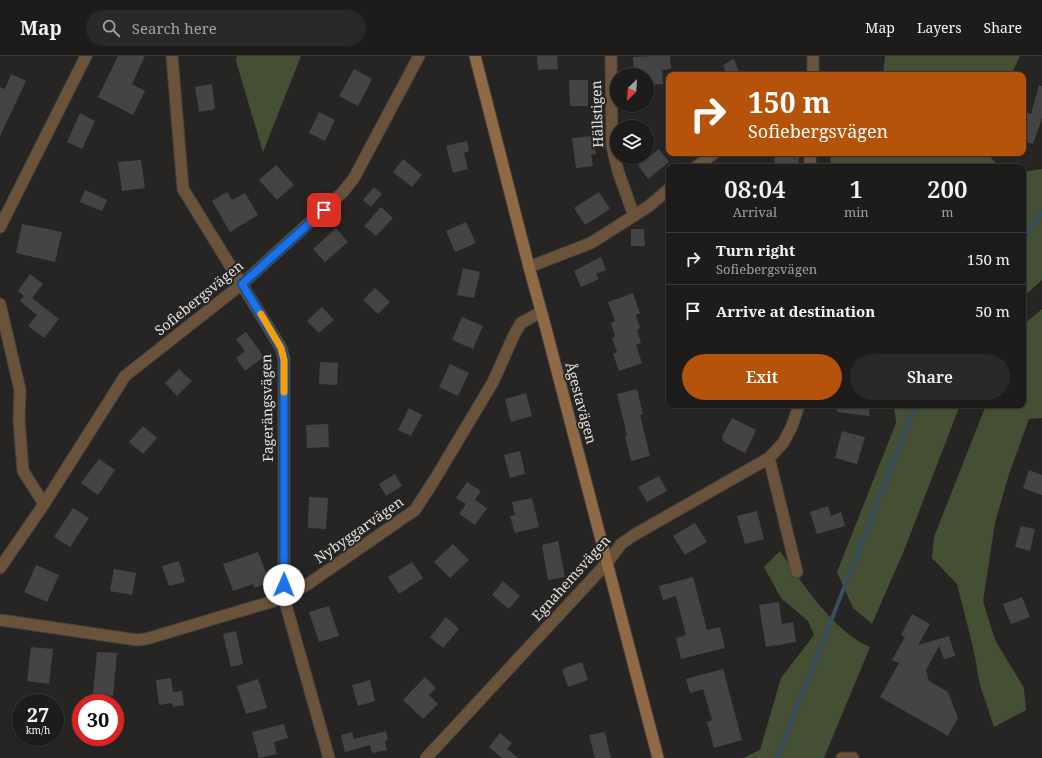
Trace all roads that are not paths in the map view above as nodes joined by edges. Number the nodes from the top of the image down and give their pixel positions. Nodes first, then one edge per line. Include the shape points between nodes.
1 (86, 56) edge
2 (172, 56) edge
3 (419, 56) edge
4 (475, 56) edge
5 (611, 56) edge
6 (813, 56) edge
7 (813, 72) edge
8 (710, 156) edge
9 (700, 164) edge
10 (666, 191) edge
11 (634, 216) junction
12 (0, 227) edge
13 (529, 267) junction
14 (242, 284) junction
15 (0, 304) edge
16 (541, 312) junction
17 (798, 408) edge
18 (769, 458) junction
19 (44, 504) junction
20 (607, 563) junction
21 (0, 568) edge
22 (797, 572) dead end
23 (284, 598) junction
24 (0, 620) edge
25 (329, 758) edge
26 (426, 758) edge
27 (658, 758) edge
28 (842, 758) edge
29 (853, 758) edge

1 - 12 street
2 - 14 street, Fagerängsvägen via 183,189
3 - 14 street, Sofiebergsvägen via 354,178 338,196
4 - 13 main road, Ågestavägen
5 - 11 street, Hällstigen via 612,146
6 - 7 street
8 - 9 street
10 - 11 street
11 - 13 street via 591,243
13 - 16 main road, Ågestavägen
14 - 19 street, Sofiebergsvägen via 124,376
14 - 23 street, Fagerängsvägen via 281,348 284,360
15 - 19 street via 20,390 19,420 24,471
16 - 20 main road, Ågestavägen
16 - 23 street, Nybyggarvägen via 521,323 493,382 414,510
17 - 18 street, Egnahemsvägen via 783,443
18 - 20 street, Egnahemsvägen via 634,535 621,544
18 - 22 street
19 - 21 street, Sofiebergsvägen
20 - 26 street, Egnahemsvägen
20 - 27 main road, Ågestavägen
23 - 24 street, Nybyggarvägen via 137,640
23 - 25 street, Fagerängsvägen
28 - 29 street

